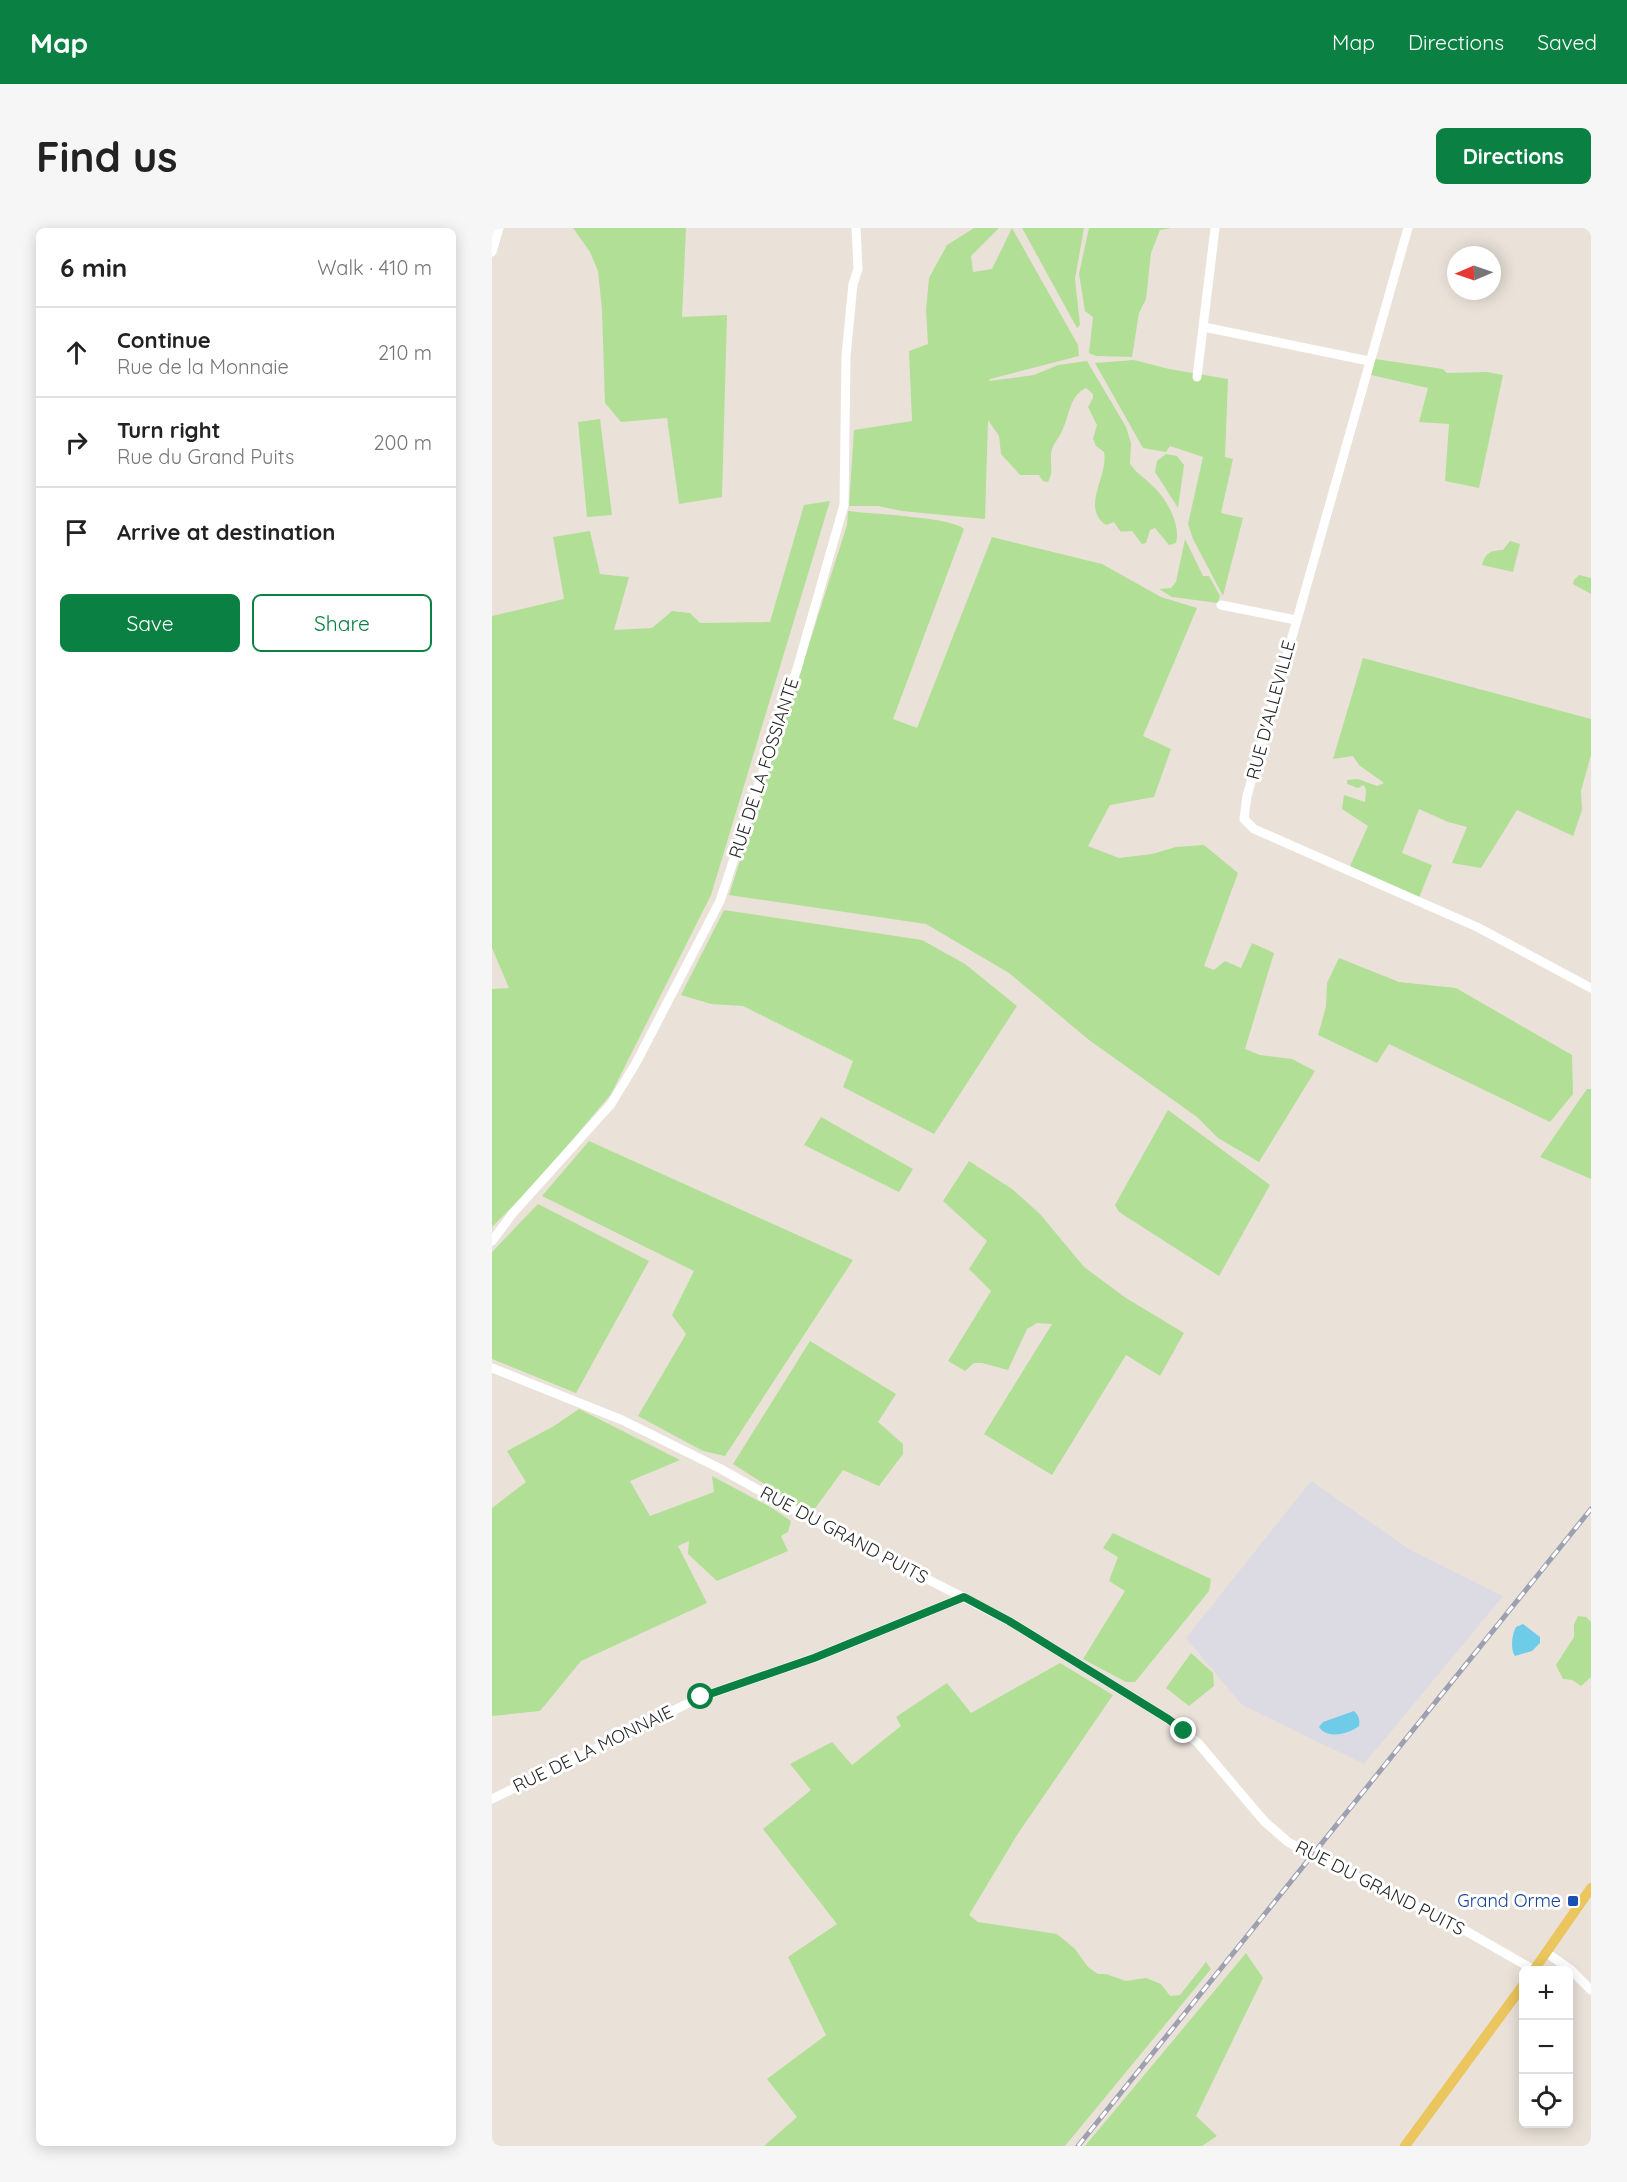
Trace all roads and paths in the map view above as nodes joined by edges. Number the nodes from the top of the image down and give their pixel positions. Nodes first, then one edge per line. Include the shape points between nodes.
1 (499, 228) edge
2 (856, 228) edge
3 (1215, 228) edge
4 (1408, 228) edge
5 (492, 252) edge
6 (1204, 327) junction
7 (1369, 361) junction
8 (1197, 377) dead end
9 (1221, 605) dead end
10 (1296, 620) junction
11 (1591, 988) edge
12 (492, 1241) edge
13 (492, 1368) edge
14 (964, 1597) junction
15 (492, 1799) edge
16 (1591, 1888) edge
17 (1547, 1953) junction
18 (1527, 1966) edge
19 (1537, 1966) edge
20 (1591, 1990) edge
21 (1519, 1991) edge
22 (1405, 2146) edge

1 - 5 street
2 - 12 street, RUE DE LA FOSSIANTE via 858,269 846,356 844,505 797,669 720,901 610,1104
3 - 6 street
4 - 7 street, RUE D'ALLEVILLE
6 - 7 street
6 - 8 street
7 - 10 street, RUE D'ALLEVILLE
9 - 10 street
10 - 11 street, RUE D'ALLEVILLE via 1247,796 1247,824 1477,927
13 - 14 street, RUE DU GRAND PUITS via 670,1442
14 - 15 street, RUE DE LA MONNAIE via 814,1658 701,1697
14 - 18 street, RUE DU GRAND PUITS via 1184,1731 1254,1811 1288,1842
16 - 17 main road
17 - 19 main road
17 - 20 street
21 - 22 main road

